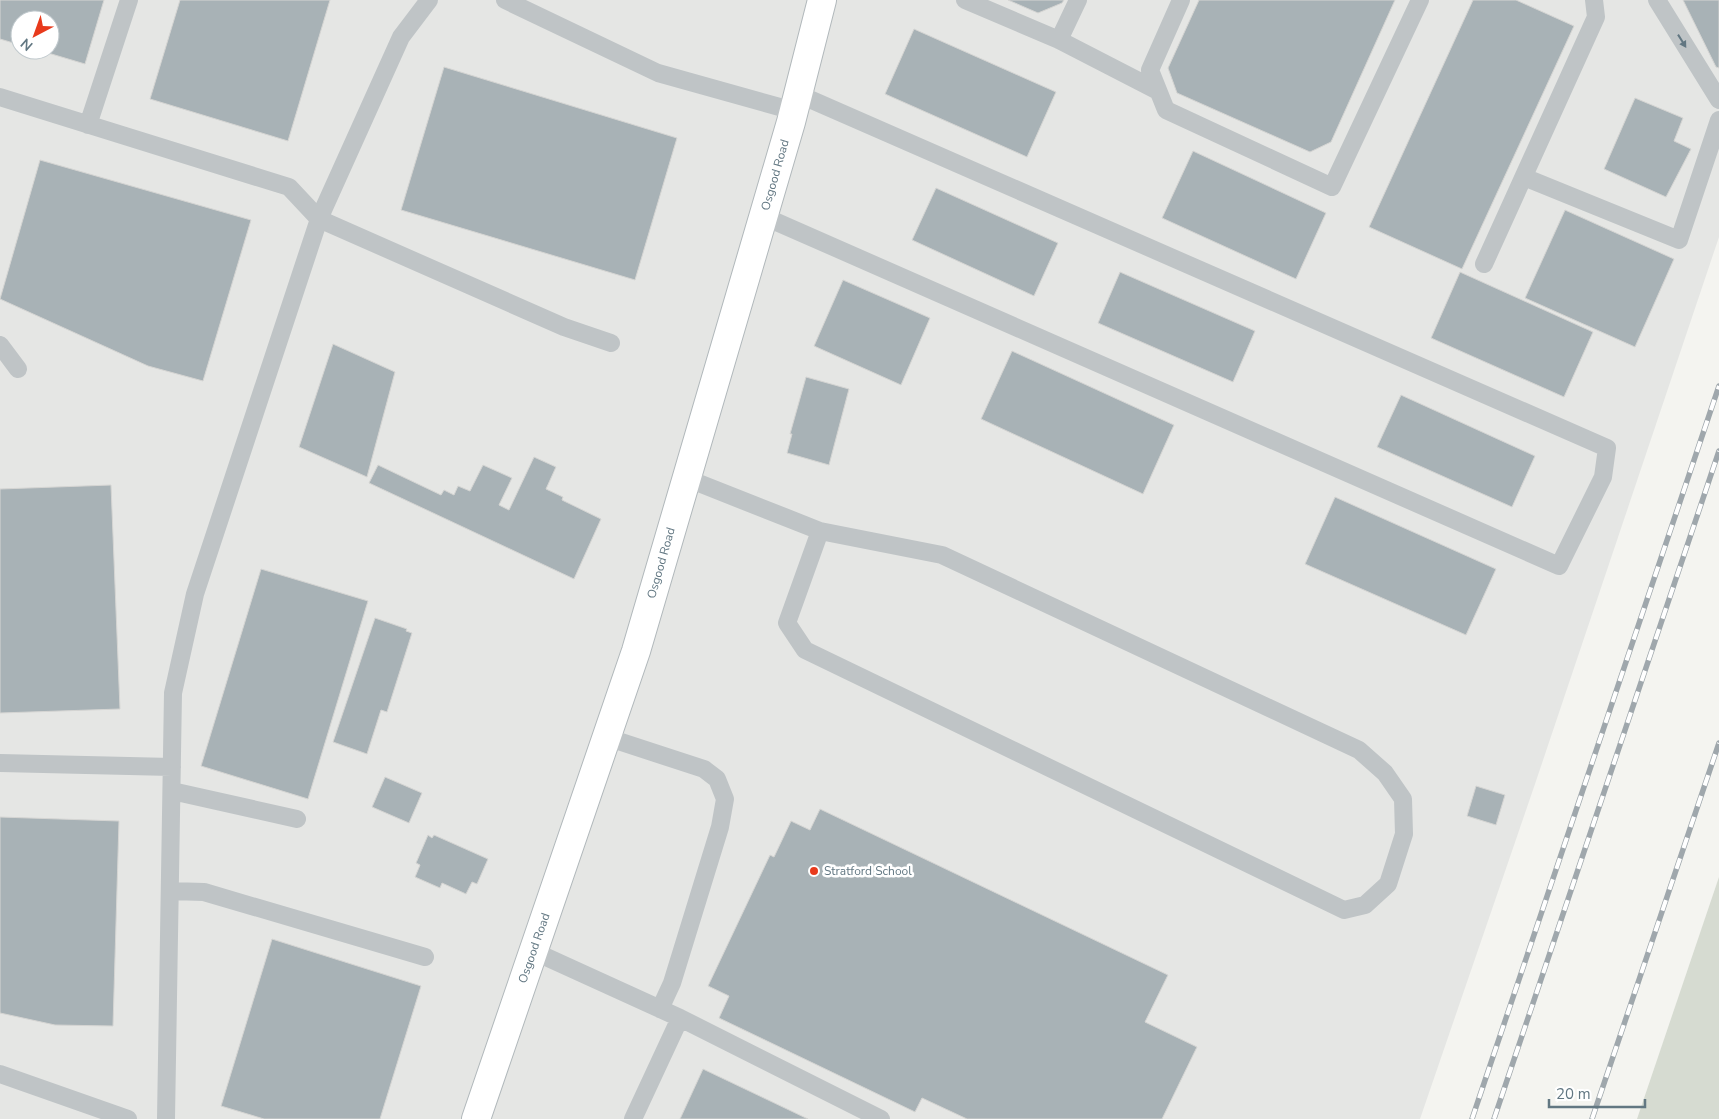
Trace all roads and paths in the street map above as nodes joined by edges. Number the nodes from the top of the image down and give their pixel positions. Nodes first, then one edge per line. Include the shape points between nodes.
1 (129, 0) edge
2 (429, 0) edge
3 (822, 0) edge
4 (965, 0) edge
5 (1078, 0) edge
6 (1181, 0) edge
7 (1420, 0) edge
8 (1594, 0) edge
9 (1656, 0) edge
10 (512, 1) edge
11 (1059, 40) junction
12 (1158, 91) junction
13 (0, 97) edge
14 (1719, 100) edge
15 (796, 102) junction
16 (1719, 120) edge
17 (88, 125) junction
18 (1524, 177) junction
19 (763, 216) junction
20 (319, 219) junction
21 (1484, 264) dead end
22 (611, 343) dead end
23 (0, 345) edge
24 (18, 369) dead end
25 (686, 478) junction
26 (820, 531) junction
27 (606, 737) junction
28 (0, 764) edge
29 (172, 767) junction
30 (172, 791) junction
31 (297, 819) dead end
32 (170, 891) junction
33 (533, 951) junction
34 (424, 958) dead end
35 (660, 1010) junction
36 (680, 1018) junction
37 (0, 1074) edge
38 (128, 1119) edge
39 (166, 1119) edge
40 (476, 1119) edge
41 (633, 1119) edge
42 (881, 1119) edge

1 - 17 lane
2 - 20 lane via 401,38
3 - 15 main road, Osgood Road
4 - 11 lane
5 - 11 lane
6 - 12 lane via 1150,70
7 - 12 lane via 1332,187 1166,110
8 - 18 lane via 1596,17
9 -> 14 lane
10 - 15 lane via 658,73
11 - 12 lane
13 - 17 lane
15 - 19 main road, Osgood Road
15 - 19 lane via 1607,448 1603,477 1559,566
16 - 18 lane via 1679,240
17 - 20 lane via 289,187
18 - 21 lane
19 - 25 main road, Osgood Road
20 - 22 lane via 564,327
20 - 29 lane via 195,594 174,693
23 - 24 lane
25 - 26 lane
25 - 27 main road, Osgood Road via 636,651
26 - 26 lane via 942,556 1359,750 1385,773 1403,799 1404,834 1388,884 1365,906 1344,910 805,650 787,623
27 - 33 main road, Osgood Road
27 - 35 lane via 704,769 717,779 725,799 720,827 672,983
28 - 29 lane
29 - 30 lane
30 - 31 lane
30 - 32 lane
32 - 34 lane via 204,892
32 - 39 lane
33 - 35 lane
33 - 40 main road, Osgood Road
35 - 36 lane
36 - 41 lane
36 - 42 lane
37 - 38 lane

